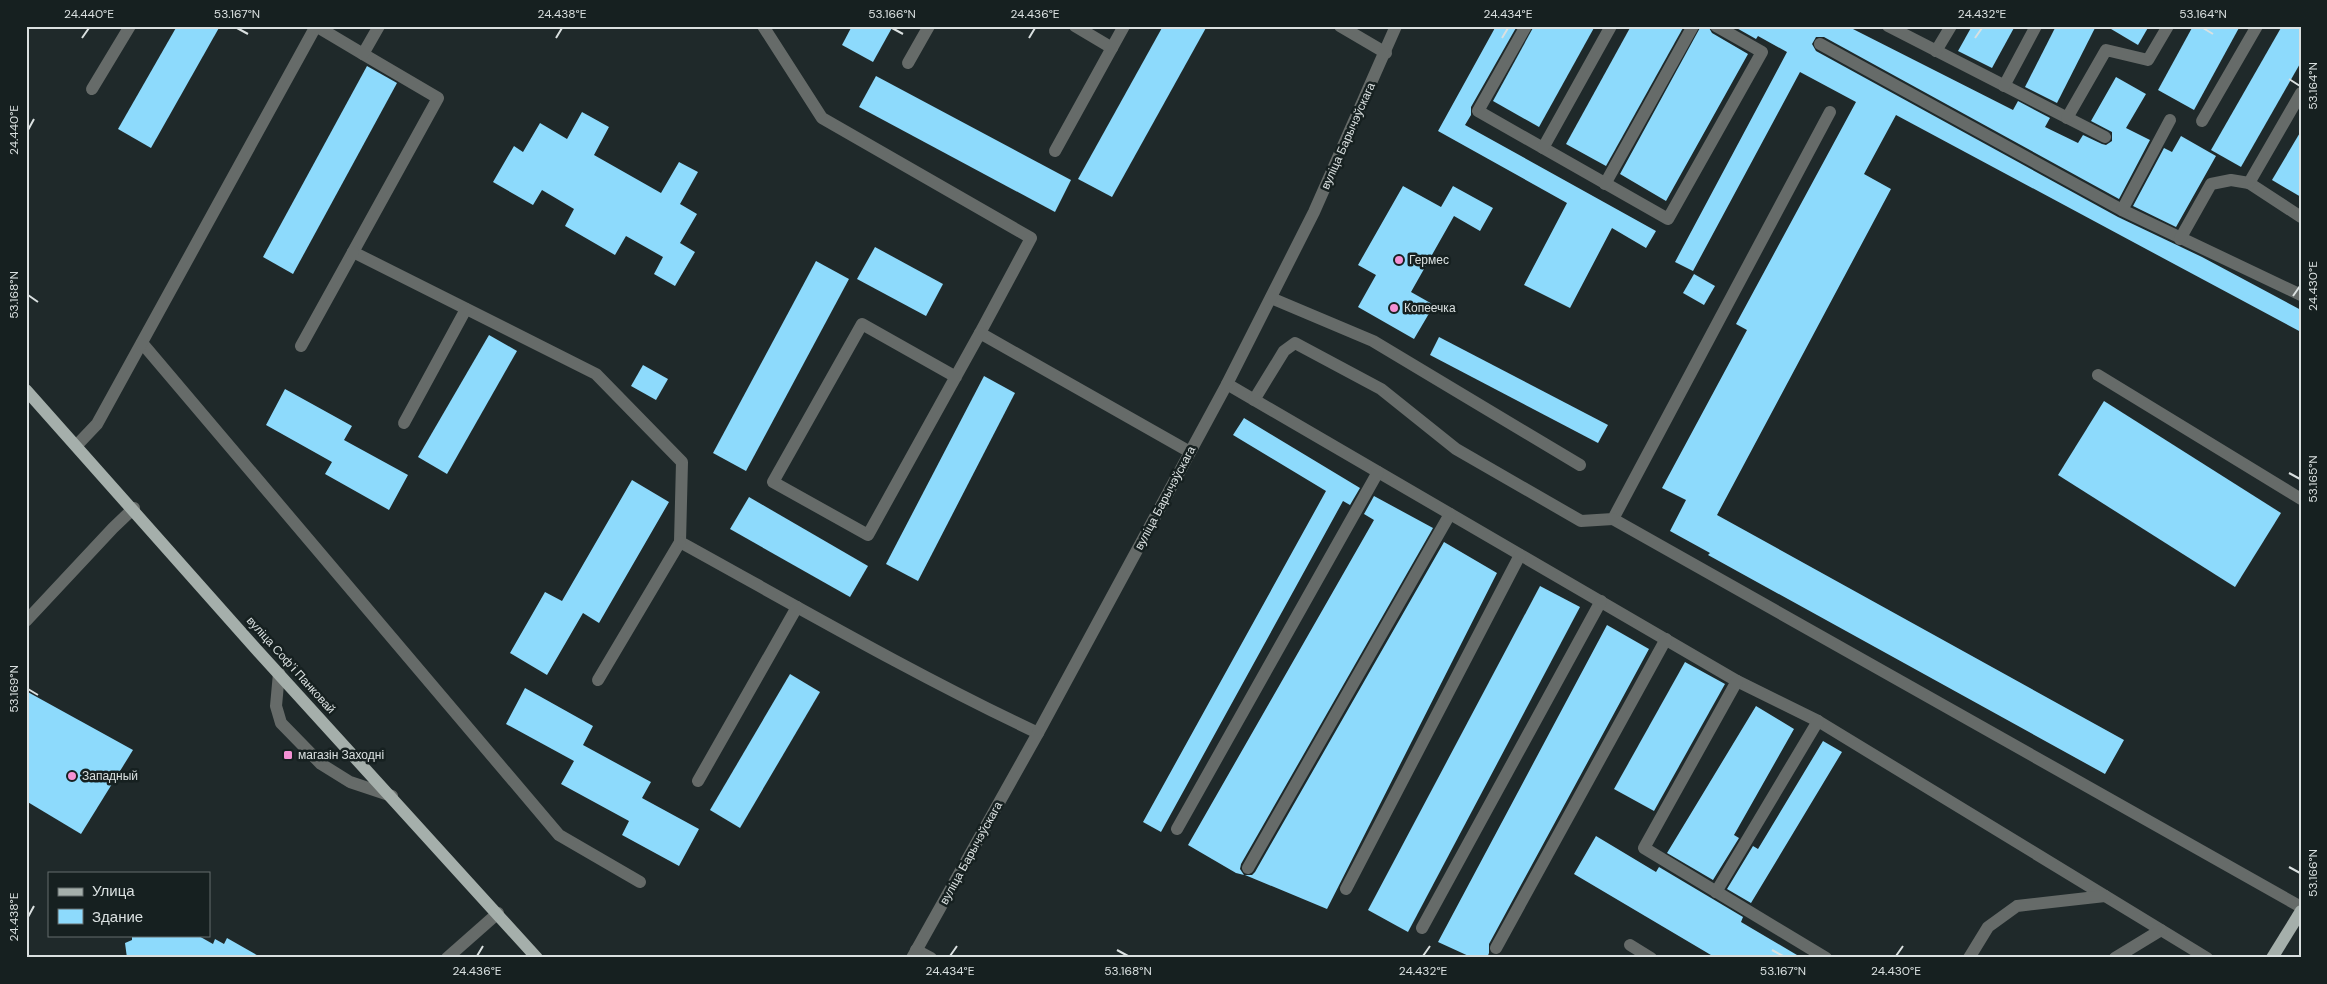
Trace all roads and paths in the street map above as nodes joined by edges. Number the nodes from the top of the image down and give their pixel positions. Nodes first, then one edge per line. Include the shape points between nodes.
1 (130, 26) edge
2 (379, 26) edge
3 (763, 26) edge
4 (929, 26) edge
5 (1075, 26) edge
6 (1124, 26) edge
7 (1340, 26) edge
8 (1396, 26) edge
9 (1526, 26) edge
10 (1611, 26) edge
11 (1693, 26) edge
12 (1716, 26) edge
13 (1888, 26) edge
14 (1951, 26) edge
15 (2036, 26) edge
16 (2168, 26) edge
17 (2257, 26) edge
18 (1820, 44) dead end
19 (1112, 48) junction
20 (1936, 51) junction
21 (1386, 53) junction
22 (363, 54) junction
23 (908, 63) dead end
24 (2004, 86) junction
25 (92, 89) dead end
26 (2301, 93) edge
27 (1830, 112) dead end
28 (2067, 118) junction
29 (2170, 120) dead end
30 (2202, 120) dead end
31 (2105, 137) dead end
32 (1543, 148) junction
33 (1055, 151) dead end
34 (2249, 183) junction
35 (1606, 184) junction
36 (2122, 210) junction
37 (2301, 217) edge
38 (2180, 239) junction
39 (353, 252) junction
40 (2301, 295) edge
41 (1270, 298) junction
42 (466, 309) junction
43 (980, 333) junction
44 (142, 344) junction
45 (301, 346) dead end
46 (2098, 375) dead end
47 (956, 377) junction
48 (1227, 384) junction
49 (26, 390) edge
50 (1254, 400) junction
51 (404, 423) dead end
52 (77, 446) junction
53 (1190, 452) junction
54 (1580, 465) dead end
55 (1378, 472) junction
56 (2301, 499) edge
57 (134, 508) junction
58 (1450, 514) junction
59 (1613, 519) junction
60 (680, 542) junction
61 (1520, 555) junction
62 (1601, 601) junction
63 (797, 607) junction
64 (26, 621) edge
65 (1666, 639) junction
66 (279, 673) junction
67 (598, 680) dead end
68 (1737, 681) junction
69 (1818, 721) junction
70 (1038, 733) junction
71 (698, 781) dead end
72 (392, 796) junction
73 (1177, 828) dead end
74 (1248, 868) dead end
75 (640, 882) dead end
76 (1346, 889) dead end
77 (1716, 892) junction
78 (2105, 896) junction
79 (2301, 909) edge
80 (498, 914) junction
81 (1422, 928) dead end
82 (2161, 930) junction
83 (1630, 945) dead end
84 (1496, 948) dead end
85 (914, 954) edge
86 (447, 958) edge
87 (538, 958) edge
88 (931, 958) edge
89 (1651, 958) edge
90 (1826, 958) edge
91 (1969, 958) edge
92 (2115, 958) edge
93 (2207, 958) edge
94 (2272, 958) edge

1 - 25 street
2 - 22 street
3 - 43 street via 822,118 1031,238
4 - 23 street
5 - 19 street
6 - 19 street
7 - 21 street
8 - 21 street, вуліца Барычэўскага
9 - 32 street via 1478,111
10 - 32 street
11 - 35 street
12 - 35 street via 1762,52 1668,219
13 - 20 street
14 - 20 street
15 - 24 street
16 - 28 street via 2148,60 2106,50
17 - 30 street
18 - 36 street
19 - 33 street
20 - 24 street
21 - 41 street, вуліца Барычэўскага via 1314,212
22 - 39 street via 438,98
22 - 44 street via 316,26
24 - 28 street
26 - 34 street
27 - 59 street
28 - 31 street
29 - 36 street
32 - 35 street
34 - 37 street
34 - 38 street via 2230,180 2211,184
36 - 38 street
38 - 40 street
39 - 42 street
39 - 45 street
41 - 48 street, вуліца Барычэўскага
41 - 54 street via 1373,341
42 - 51 street
42 - 60 street via 596,374 682,462
43 - 47 street
43 - 53 street
44 - 52 street via 97,424
44 - 75 street via 559,836
46 - 56 street
47 - 47 street via 868,535 773,482 862,324
48 - 50 street
48 - 53 street, вуліца Барычэўскага
49 - 52 main road, вуліца Софʼі Панковай
50 - 55 street
50 - 59 street via 1284,350 1295,342 1381,389 1456,449 1581,521
52 - 57 main road, вуліца Софʼі Панковай
53 - 70 street, вуліца Барычэўскага
55 - 58 street
55 - 73 street
57 - 64 street
57 - 66 main road, вуліца Софʼі Панковай
58 - 61 street
58 - 74 street
59 - 79 street
60 - 63 street
60 - 67 street
61 - 62 street
61 - 76 street
62 - 65 street
62 - 81 street
63 - 70 street
63 - 71 street
65 - 68 street
65 - 84 street
66 - 72 main road, вуліца Софʼі Панковай
66 - 72 street via 276,706 281,723 321,764 350,782
68 - 69 street
68 - 77 street via 1644,848
69 - 77 street
69 - 78 street
70 - 85 street, вуліца Барычэўскага
72 - 80 main road, вуліца Софʼі Панковай
77 - 90 street
78 - 82 street
78 - 91 street via 2017,906 1988,927
79 - 94 main road
80 - 86 street
80 - 87 main road, вуліца Софʼі Панковай
82 - 92 street
82 - 93 street
83 - 89 street
85 - 88 street

